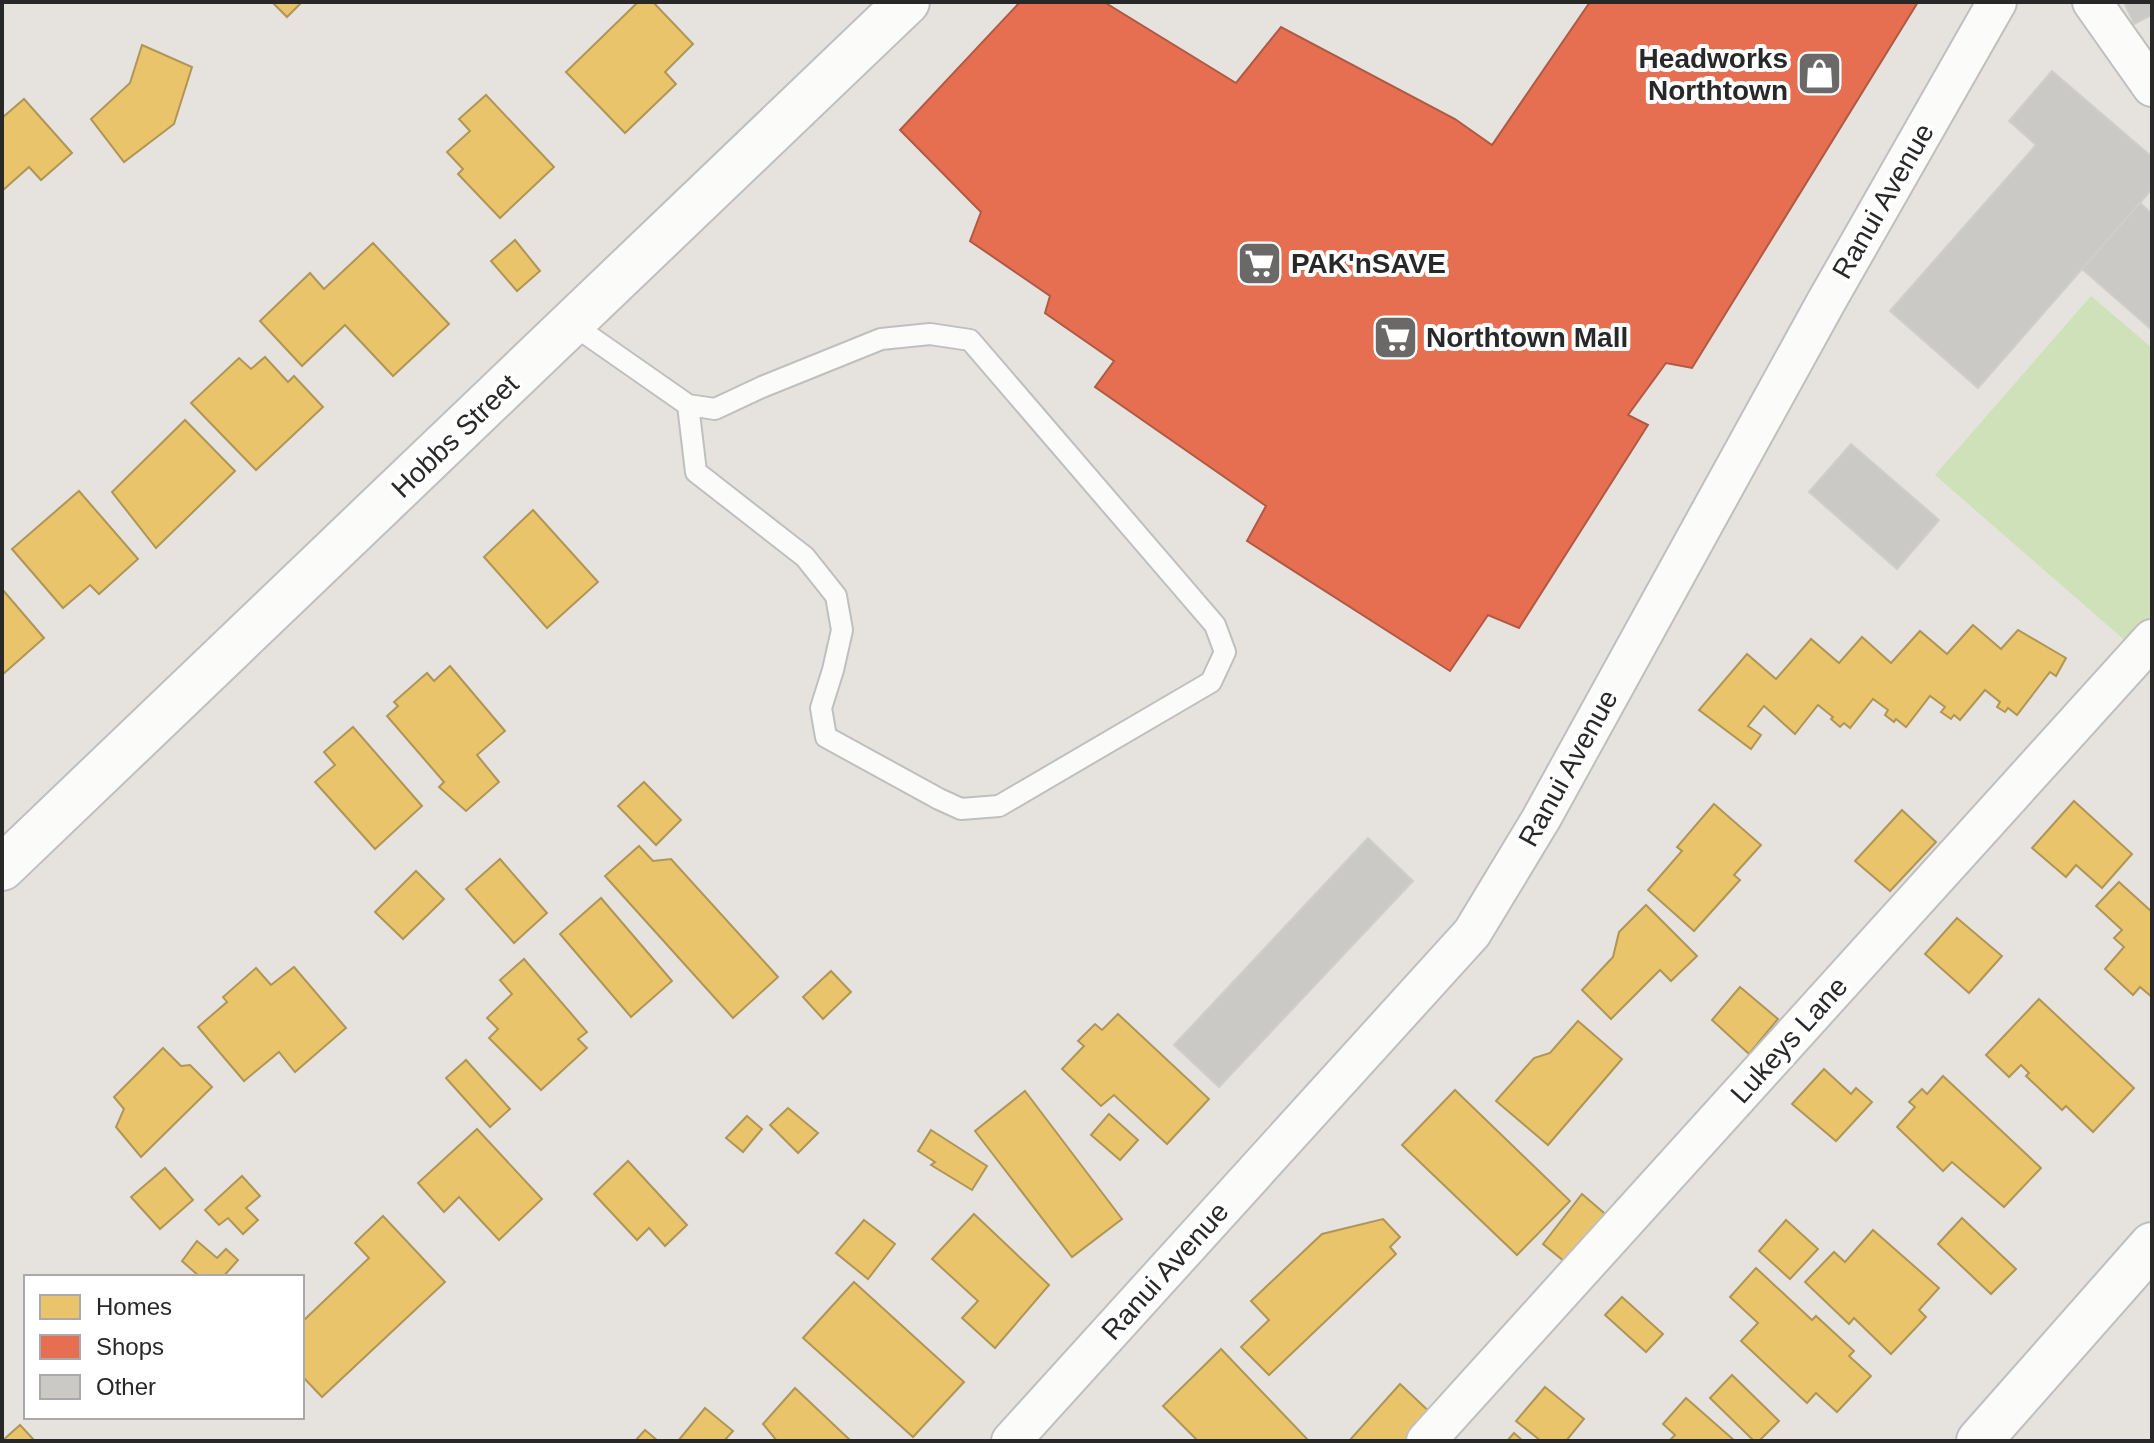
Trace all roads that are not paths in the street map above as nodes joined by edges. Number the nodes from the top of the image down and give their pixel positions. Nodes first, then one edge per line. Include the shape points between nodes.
1 (907, 2) edge
2 (1997, 2) edge
3 (2092, 2) edge
4 (2152, 87) edge
5 (572, 324) junction
6 (688, 405) junction
7 (2152, 639) edge
8 (2, 868) edge
9 (2152, 1245) edge
10 (1011, 1441) edge
11 (1426, 1441) edge
12 (1979, 1441) edge

1 - 5 street, Hobbs Street
2 - 10 street, Ranui Avenue via 1541,819 1472,933
3 - 4 street
5 - 6 lane
5 - 8 street, Hobbs Street
6 - 6 lane via 715,409 881,339 930,334 970,340 1215,625 1225,652 1211,682 999,806 961,809 939,799 826,737 821,708 842,630 836,596 805,557 696,472
7 - 11 street, Lukeys Lane
9 - 12 street

